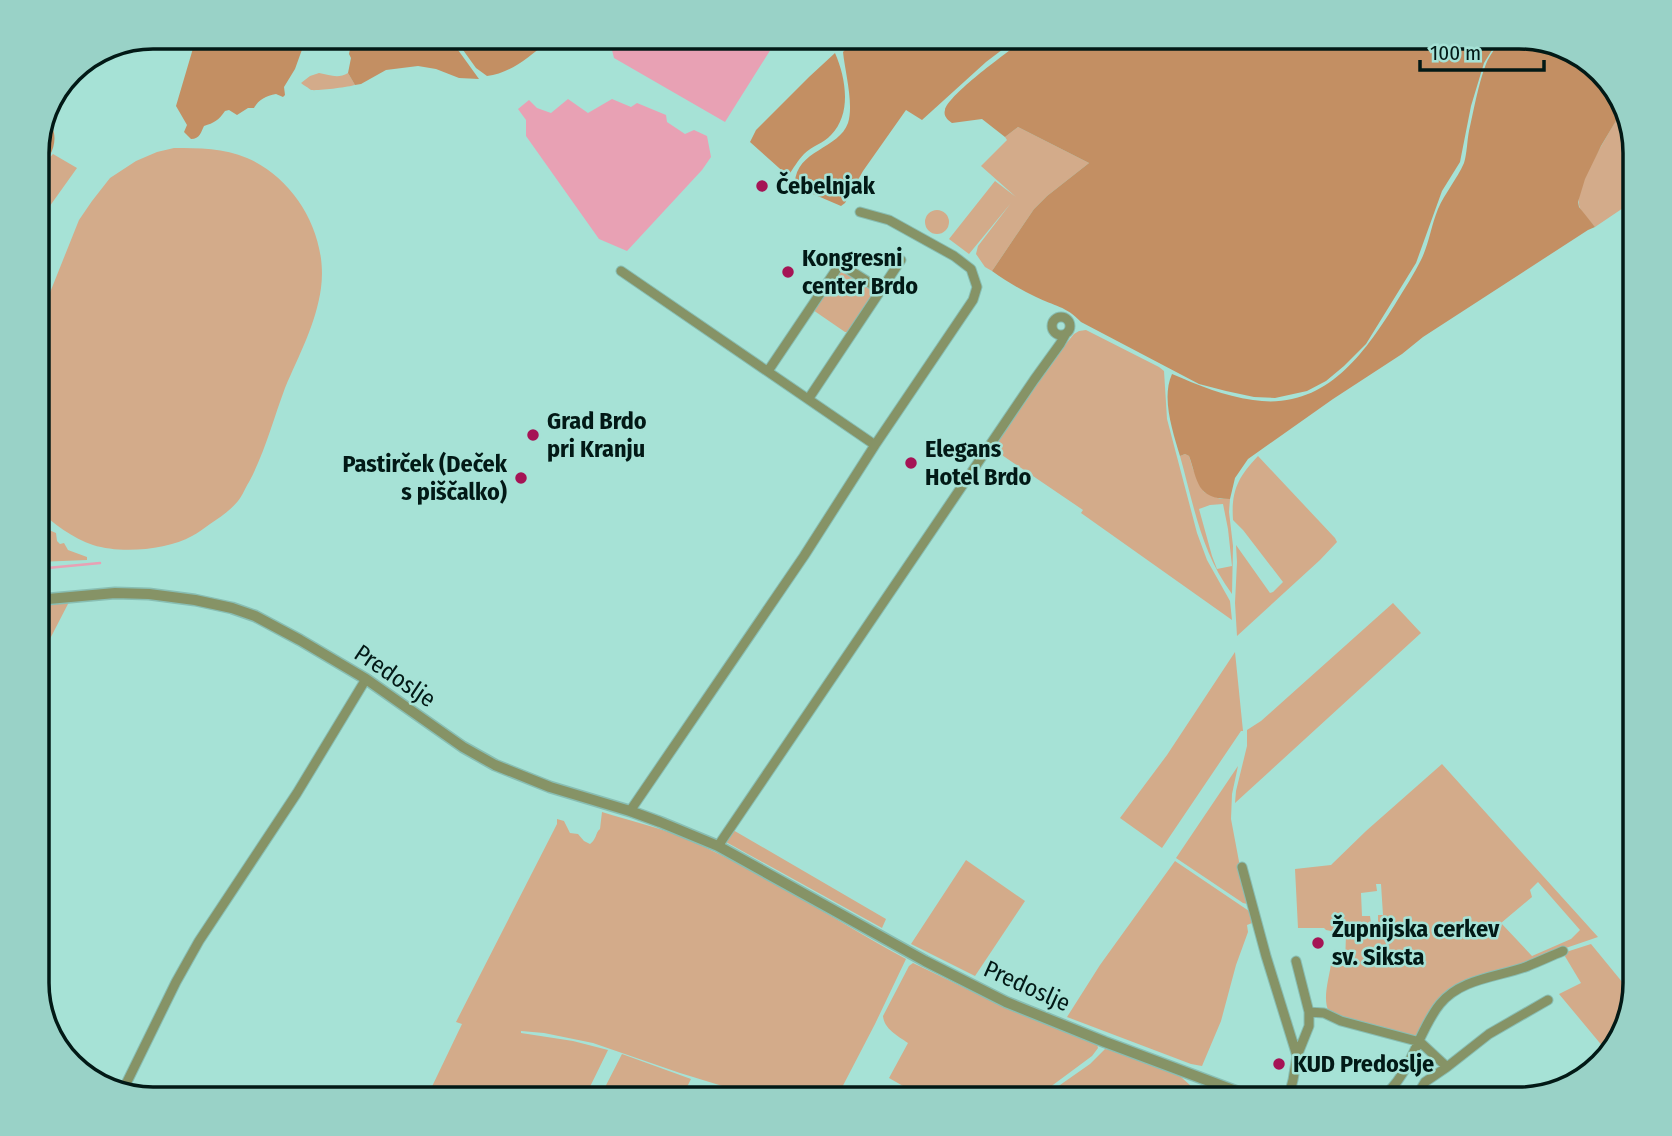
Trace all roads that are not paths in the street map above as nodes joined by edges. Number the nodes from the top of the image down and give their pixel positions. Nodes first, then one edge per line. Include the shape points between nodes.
1 (860, 212) dead end
2 (901, 260) dead end
3 (621, 271) dead end
4 (881, 290) junction
5 (1060, 334) dead end
6 (768, 371) junction
7 (809, 398) junction
8 (875, 445) junction
9 (49, 599) edge
10 (366, 679) junction
11 (630, 811) junction
12 (718, 846) junction
13 (1242, 867) dead end
14 (1563, 951) dead end
15 (1296, 961) dead end
16 (1548, 1000) dead end
17 (1309, 1012) junction
18 (1420, 1042) junction
19 (1297, 1056) junction
20 (1447, 1067) junction
21 (126, 1083) edge
22 (1225, 1087) edge
23 (1291, 1087) edge
24 (1392, 1087) edge
25 (1422, 1087) edge

1 - 8 street via 889,220 954,256 971,269 977,287 973,300
2 - 4 street
3 - 6 street
4 - 6 street via 840,264
4 - 7 street
5 - 12 street via 1052,355
6 - 7 street
7 - 8 street
8 - 11 street
9 - 10 street, Predoslje via 149,594 232,608 255,616
10 - 11 street, Predoslje via 495,765
10 - 21 street via 199,941
11 - 12 street, Predoslje
12 - 22 street, Predoslje via 1006,1002
13 - 19 street
14 - 18 street via 1465,985 1449,995 1436,1009
15 - 17 street
16 - 20 street via 1489,1034
17 - 18 street
17 - 19 street via 1309,1026
18 - 20 street
18 - 24 street
19 - 23 street
20 - 25 street

